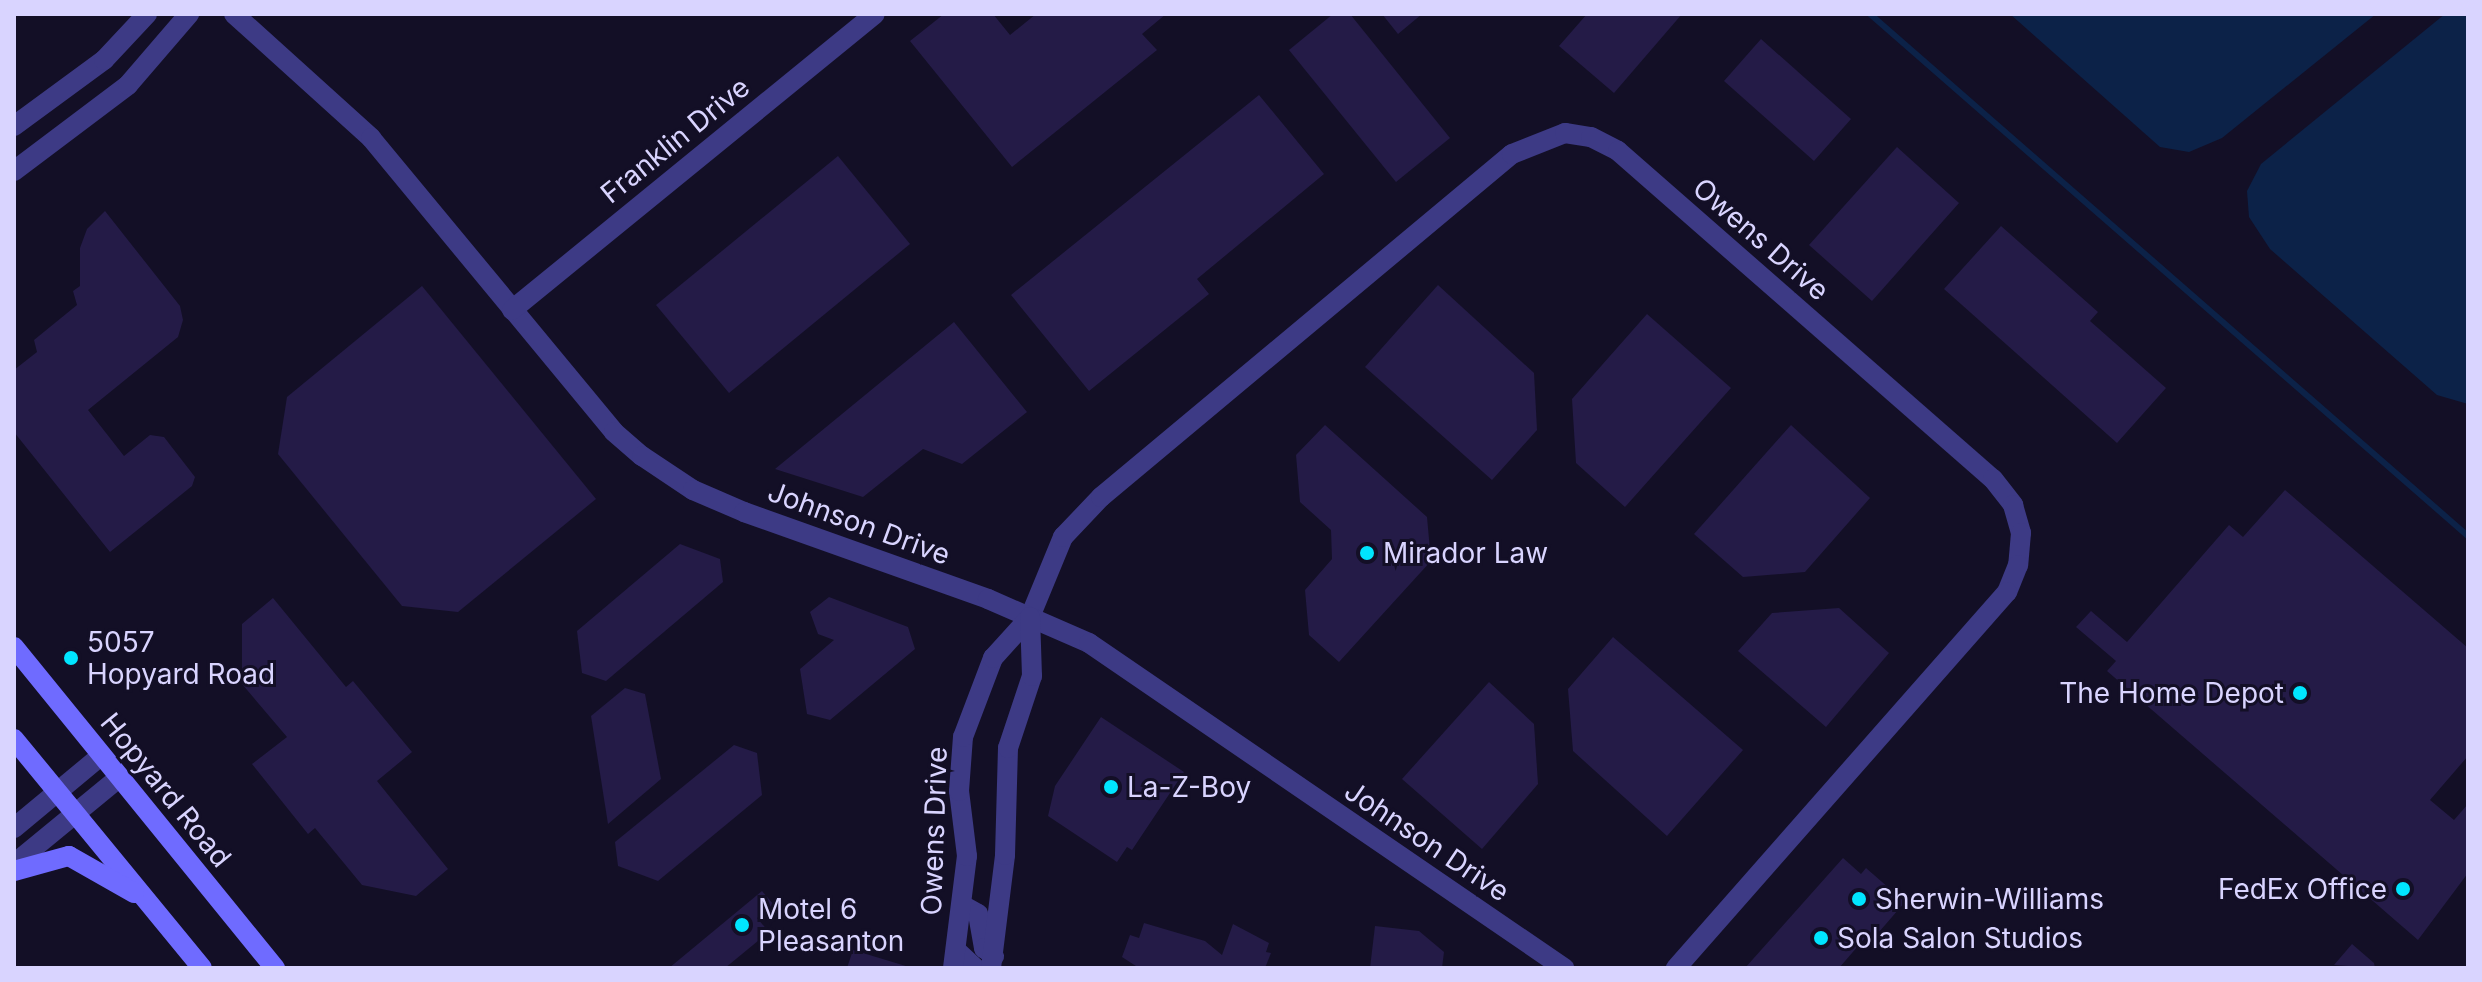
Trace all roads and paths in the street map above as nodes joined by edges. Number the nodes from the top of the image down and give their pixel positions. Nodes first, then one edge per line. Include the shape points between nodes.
1 (147, 14) edge
2 (189, 14) edge
3 (234, 14) edge
4 (875, 14) edge
5 (14, 126) edge
6 (14, 171) edge
7 (512, 310) junction
8 (1030, 617) junction
9 (14, 647) edge
10 (14, 739) edge
11 (102, 755) junction
12 (120, 777) junction
13 (58, 792) junction
14 (76, 813) junction
15 (14, 828) edge
16 (14, 864) edge
17 (14, 871) edge
18 (150, 904) junction
19 (962, 905) junction
20 (955, 959) edge
21 (992, 962) edge
22 (202, 968) edge
23 (275, 968) edge
24 (975, 968) edge
25 (1564, 968) edge
26 (1676, 968) edge

1 - 5 street via 104,60
2 - 6 street via 128,85
3 - 7 street, Johnson Drive via 371,138
4 - 7 street, Franklin Drive
7 - 8 street, Johnson Drive via 614,432 693,490
8 - 19 street, Owens Drive via 993,658 963,737 959,791 967,856
8 - 21 street, Owens Drive via 1032,676 1008,748 1005,855
8 - 25 street, Johnson Drive via 1089,643
8 - 26 street, Owens Drive via 1063,537 1101,497 1512,154 1565,133 1591,137 1618,151 1993,479 2013,505 2021,533 2018,565 2007,592
9 - 11 main road, Hopyard Road
10 - 13 main road
11 - 12 main road, Hopyard Road
11 - 13 street
12 - 14 street
12 - 23 main road, Hopyard Road
13 - 14 main road
13 - 15 street
14 - 16 street
14 - 18 main road
17 - 18 main road via 69,856
18 - 22 main road
19 - 20 street, Owens Drive
19 - 21 street via 978,914
20 - 24 street

